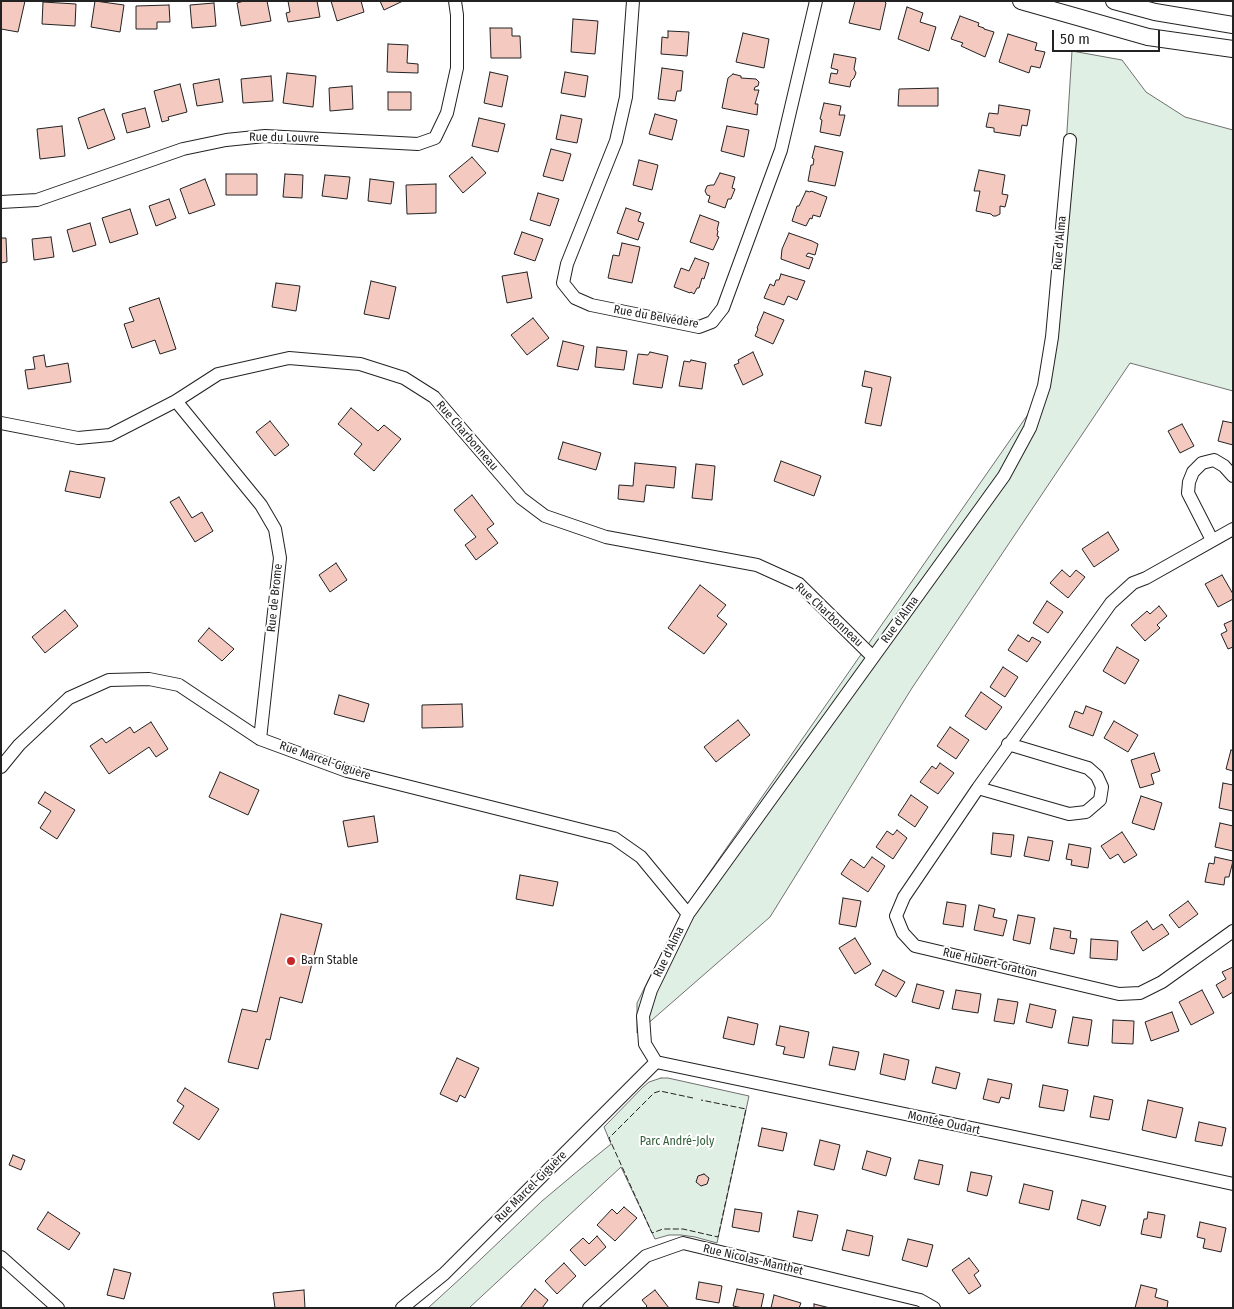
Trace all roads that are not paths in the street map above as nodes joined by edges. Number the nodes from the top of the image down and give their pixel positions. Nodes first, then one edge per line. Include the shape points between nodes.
1 (455, 1) edge
2 (633, 1) edge
3 (816, 1) edge
4 (1021, 1) edge
5 (1114, 1) edge
6 (1233, 25) edge
7 (1233, 49) edge
8 (1070, 140) dead end
9 (1, 202) edge
10 (176, 401) junction
11 (1, 423) edge
12 (1233, 476) edge
13 (1232, 529) edge
14 (1212, 540) junction
15 (873, 657) junction
16 (260, 738) junction
17 (1008, 744) junction
18 (1, 767) edge
19 (978, 788) junction
20 (688, 914) junction
21 (1233, 931) edge
22 (656, 1062) junction
23 (1233, 1184) edge
24 (1, 1257) edge
25 (58, 1308) edge
26 (402, 1308) edge
27 (589, 1308) edge
28 (934, 1308) edge

1 - 9 street, Rue du Louvre via 458,68 447,113 435,138 418,144 265,136 226,140 184,148 37,200
2 - 3 street, Rue du Belvédère via 626,98 616,141 567,264 563,283 575,298 591,305 699,327 712,322 723,308 781,150
4 - 7 street via 1148,37
5 - 6 street via 1155,12
8 - 15 street, Rue d'Alma via 1052,337 1044,386 1030,428 1004,476
10 - 11 street, Rue Charbonneau via 110,435 78,438
10 - 15 street, Rue Charbonneau via 218,374 289,358 360,364 404,378 434,397 521,498 545,516 606,537 756,565 799,584
10 - 16 street, Rue de Brome via 261,505 275,529 280,558
12 - 14 street via 1214,460 1202,463 1189,482 1188,493
13 - 14 street, Rue Hubert-Gratton
14 - 17 street, Rue Hubert-Gratton via 1133,583 1111,603
15 - 20 street, Rue d'Alma
16 - 18 street, Rue Marcel-Giguère via 179,685 149,679 109,680 69,698 19,744
16 - 20 street, Rue Marcel-Giguère via 347,771 614,838 641,857
17 - 19 street, Rue Hubert-Gratton
17 - 19 street via 1088,768 1102,787 1100,800 1086,812 1069,814
19 - 21 street, Rue Hubert-Gratton via 901,903 896,916 902,933 915,946 1119,994 1140,994
20 - 22 street, Rue d'Alma via 651,990 643,1016 645,1044
22 - 23 street, Montée Oudart
22 - 26 street, Rue Marcel-Giguère via 444,1274
24 - 25 street
27 - 28 street, Rue Nicolas-Manthet via 646,1256 683,1243 920,1300

